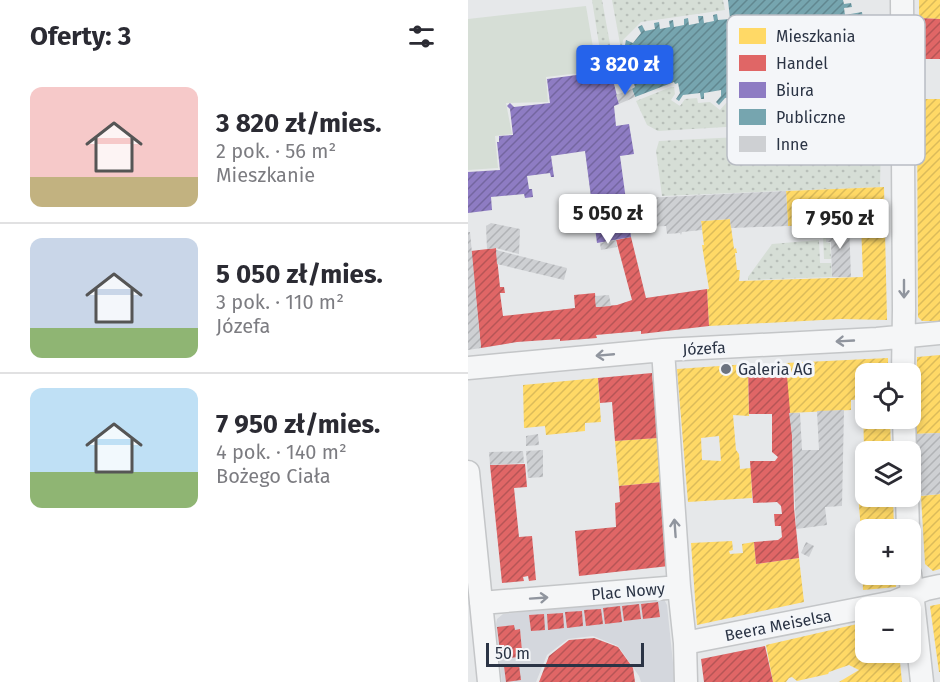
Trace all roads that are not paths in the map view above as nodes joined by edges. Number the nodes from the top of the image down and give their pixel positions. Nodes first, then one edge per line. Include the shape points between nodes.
1 (902, 0) edge
2 (902, 15) edge
3 (902, 165) edge
4 (940, 333) edge
5 (903, 336) junction
6 (663, 350) junction
7 (903, 363) edge
8 (468, 368) edge
9 (468, 472) edge
10 (470, 515) edge
11 (910, 585) edge
12 (940, 586) edge
13 (679, 587) junction
14 (481, 603) junction
15 (685, 643) junction
16 (489, 682) edge
17 (686, 682) edge
18 (921, 682) edge

1 -> 2 street
3 -> 5 street
4 - 5 street, Józefa
5 -> 6 street, Józefa
5 - 7 street
6 -> 8 street, Józefa
13 -> 6 street
9 - 10 street
10 - 14 street
11 - 12 street, Beera Meiselsa
11 - 15 street, Beera Meiselsa via 894,602
11 - 18 street
14 -> 13 street, Plac Nowy
13 - 15 street, Plac Nowy
14 - 16 street
15 - 17 street, Plac Nowy

